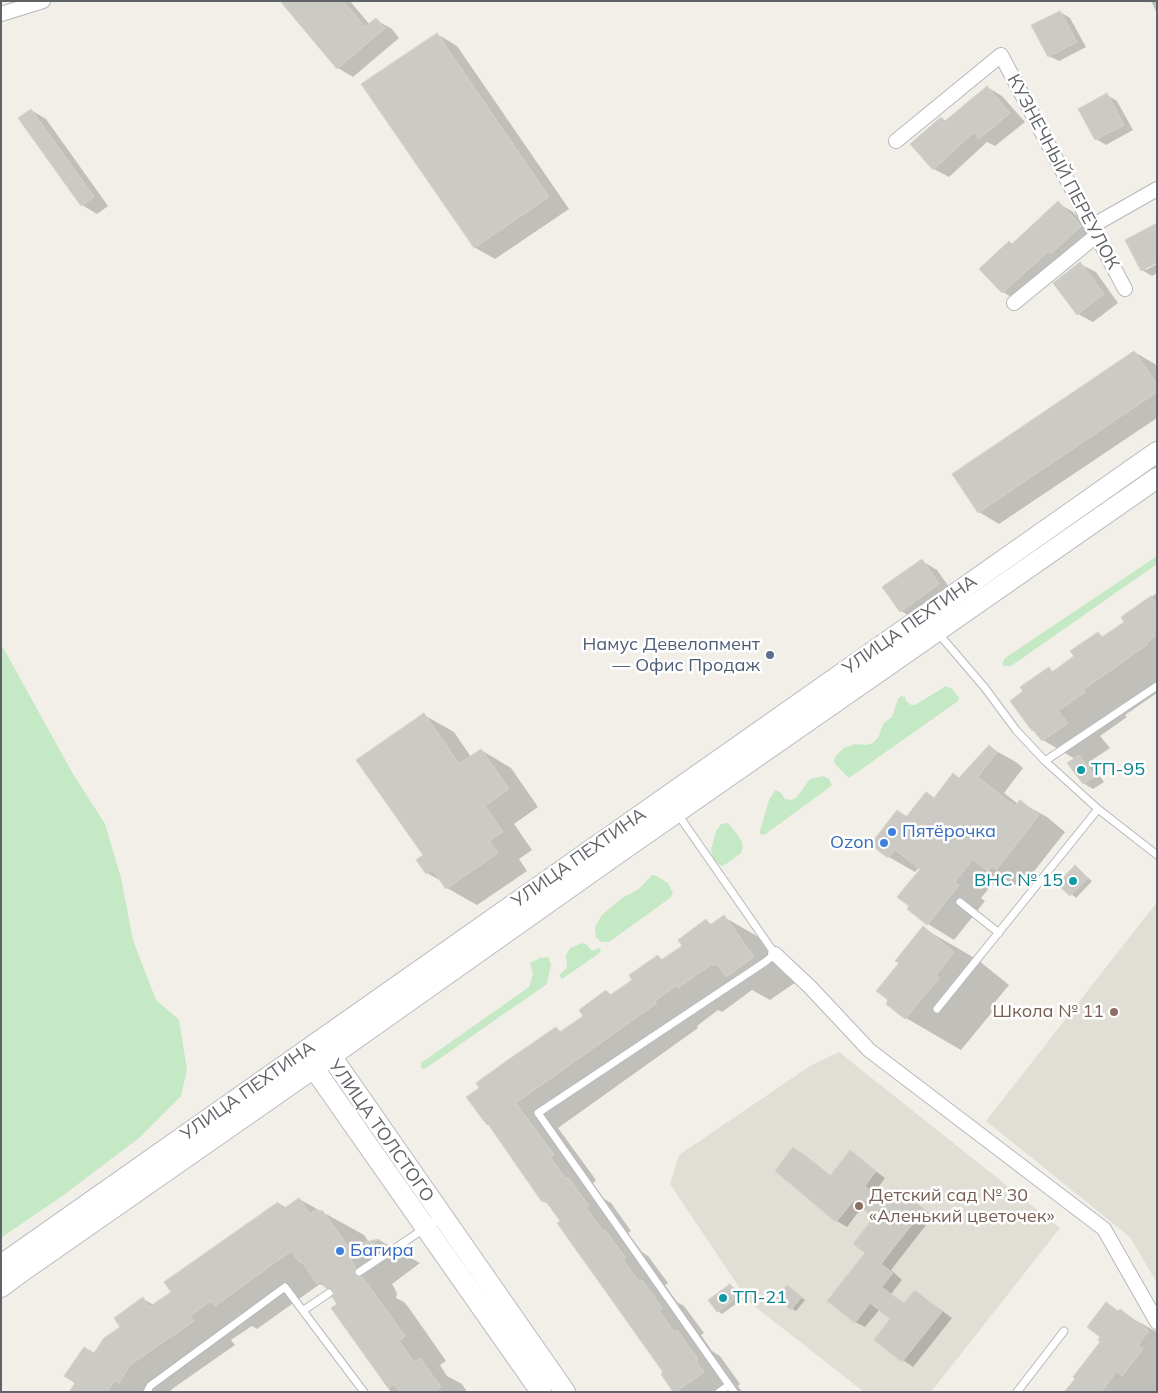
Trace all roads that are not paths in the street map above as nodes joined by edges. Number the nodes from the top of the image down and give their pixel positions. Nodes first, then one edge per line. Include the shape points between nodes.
1 (43, 1) edge
2 (1, 14) edge
3 (896, 141) dead end
4 (1157, 189) edge
5 (1095, 230) junction
6 (1125, 289) dead end
7 (1014, 303) dead end
8 (1157, 452) edge
9 (1157, 478) edge
10 (931, 623) junction
11 (1157, 686) edge
12 (1045, 762) junction
13 (671, 804) junction
14 (1098, 809) junction
15 (1157, 855) edge
16 (960, 902) dead end
17 (999, 932) junction
18 (775, 954) junction
19 (937, 1009) dead end
20 (312, 1046) junction
21 (330, 1056) junction
22 (313, 1067) junction
23 (443, 1216) junction
24 (426, 1228) junction
25 (1, 1265) edge
26 (359, 1272) dead end
27 (1, 1287) edge
28 (329, 1293) dead end
29 (304, 1310) junction
30 (1157, 1322) edge
31 (1064, 1332) dead end
32 (729, 1385) junction
33 (147, 1392) edge
34 (364, 1392) edge
35 (541, 1392) edge
36 (565, 1392) edge
37 (720, 1392) edge
38 (734, 1392) edge
39 (1017, 1392) edge

1 - 2 street
3 - 5 street, КУЗНЕЧНЫЙ ПЕРЕУЛОК via 1000,56
4 - 5 street
5 - 6 street, КУЗНЕЧНЫЙ ПЕРЕУЛОК
5 - 7 street
8 - 10 street, УЛИЦА ПЕХТИНА
9 - 10 street, УЛИЦА ПЕХТИНА
10 - 12 lane
10 - 13 street, УЛИЦА ПЕХТИНА
11 - 12 lane
12 - 14 lane
13 - 18 lane
13 - 20 street, УЛИЦА ПЕХТИНА
13 - 21 street, УЛИЦА ПЕХТИНА
14 - 15 lane
14 - 17 lane
16 - 17 lane
17 - 19 lane
18 - 30 street via 869,1050 1104,1229
18 - 32 lane via 538,1113
20 - 21 street, УЛИЦА ТОЛСТОГО
20 - 22 street, УЛИЦА ТОЛСТОГО
20 - 25 street, УЛИЦА ПЕХТИНА
21 - 22 street, УЛИЦА ПЕХТИНА
21 - 23 street, УЛИЦА ТОЛСТОГО
22 - 24 street, УЛИЦА ТОЛСТОГО
22 - 27 street, УЛИЦА ПЕХТИНА
23 - 24 lane
23 - 36 street, УЛИЦА ТОЛСТОГО
24 - 26 lane
24 - 35 street, УЛИЦА ТОЛСТОГО
28 - 29 lane
29 - 33 lane via 286,1287 150,1386
29 - 34 lane
31 - 39 lane
32 - 37 lane
32 - 38 lane

